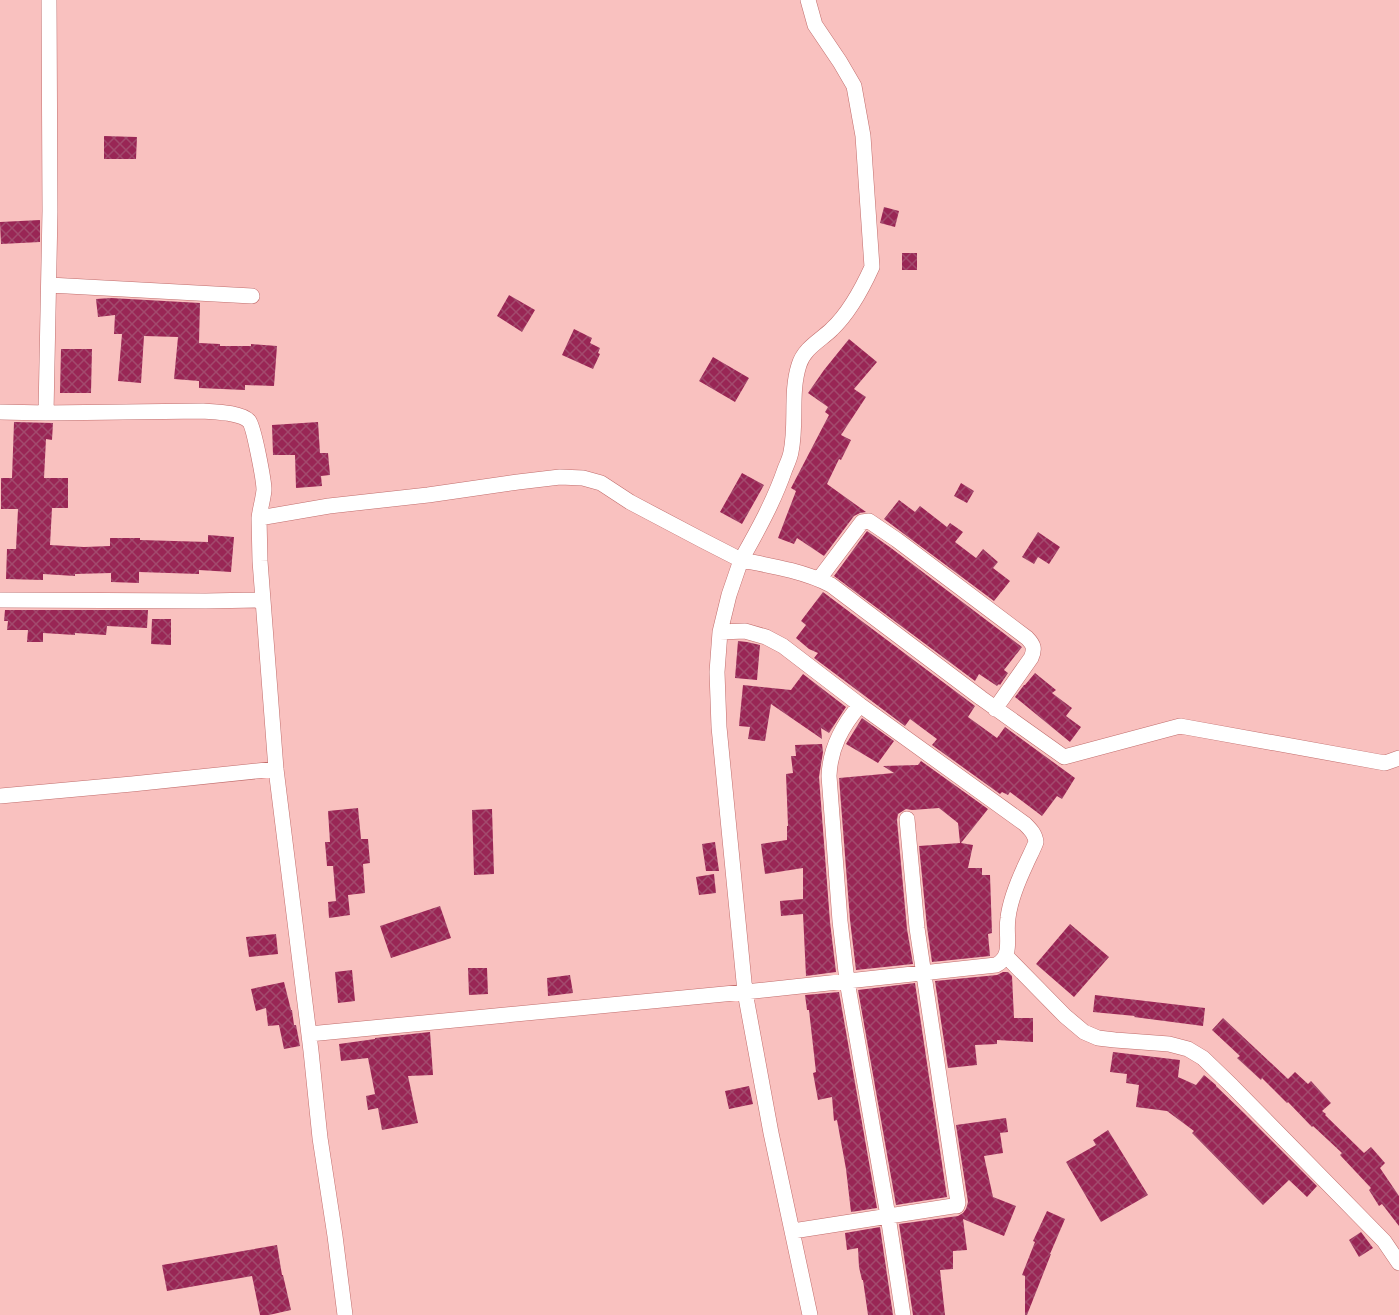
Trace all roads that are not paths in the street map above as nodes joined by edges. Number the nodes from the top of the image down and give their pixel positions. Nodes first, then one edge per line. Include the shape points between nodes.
1 (49, 0) edge
2 (808, 0) edge
3 (49, 285) junction
4 (252, 296) dead end
5 (0, 412) edge
6 (46, 413) junction
7 (259, 518) junction
8 (741, 560) junction
9 (819, 579) junction
10 (0, 600) edge
11 (263, 600) junction
12 (720, 632) junction
13 (860, 705) junction
14 (995, 709) junction
15 (1399, 758) edge
16 (276, 769) junction
17 (0, 796) edge
18 (908, 819) dead end
19 (1006, 956) junction
20 (924, 973) junction
21 (847, 981) junction
22 (745, 992) junction
23 (309, 1034) junction
24 (888, 1216) junction
25 (793, 1231) junction
26 (1399, 1263) edge
27 (345, 1315) edge
28 (810, 1315) edge
29 (903, 1315) edge

1 - 3 street
2 - 8 street via 815,25 854,86 863,135 872,267 852,304 833,328 809,348 799,364 791,452 779,487
3 - 4 street
3 - 6 street
5 - 6 street
6 - 7 street via 203,411 239,416 249,422 254,432 264,488
7 - 8 street via 518,482 583,478 601,483
7 - 11 street
8 - 9 street
8 - 12 street
9 - 14 street
9 - 14 street via 862,522 869,521 897,540 1033,645 1031,658
10 - 11 street
11 - 16 street
12 - 13 street via 745,631 766,637
12 - 22 street via 719,727
13 - 19 street via 1025,824 1035,836 1010,906
13 - 21 street via 838,736 829,777
14 - 15 street via 1064,757 1180,726 1385,763
16 - 17 street
16 - 23 street
18 - 20 street
19 - 20 street via 996,965
19 - 26 street via 1084,1032 1098,1038 1169,1044 1203,1058 1384,1241
20 - 21 street
20 - 24 street via 959,1201 955,1206
21 - 22 street
21 - 24 street
22 - 23 street
22 - 25 street
23 - 27 street
24 - 25 street
24 - 29 street
25 - 28 street

